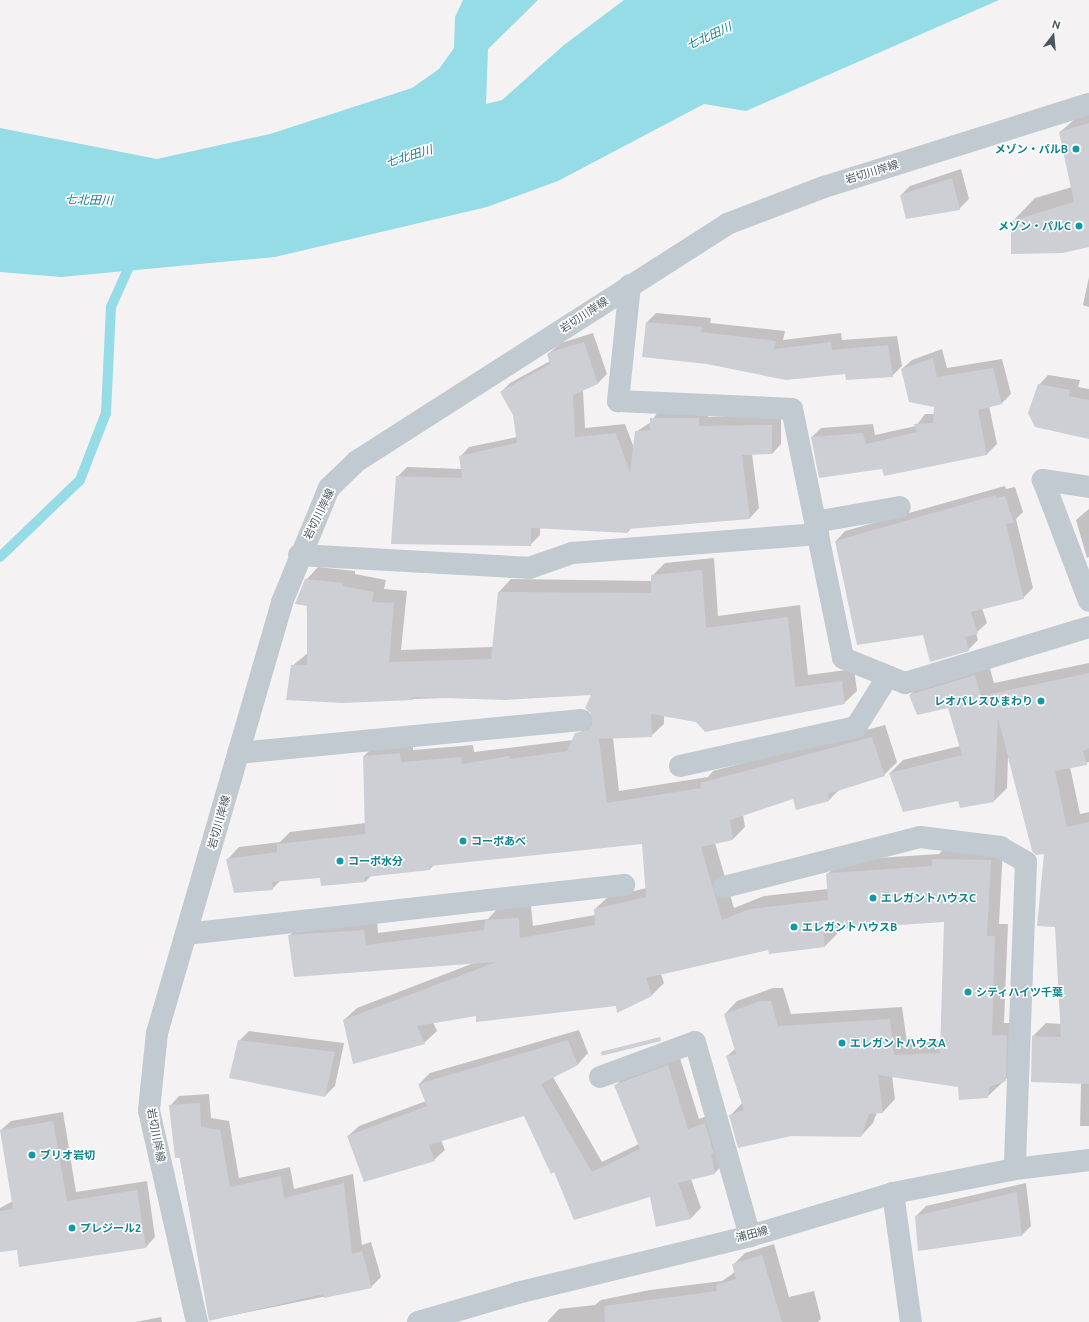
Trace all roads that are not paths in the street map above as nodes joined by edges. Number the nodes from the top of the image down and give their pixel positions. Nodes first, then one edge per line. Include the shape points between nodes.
1 (1089, 104) edge
2 (630, 285) junction
3 (1089, 487) edge
4 (900, 507) dead end
5 (817, 528) junction
6 (299, 555) junction
7 (1089, 601) edge
8 (1089, 627) edge
9 (888, 676) junction
10 (581, 720) dead end
11 (238, 753) junction
12 (680, 766) dead end
13 (624, 885) dead end
14 (724, 888) dead end
15 (186, 934) junction
16 (600, 1077) dead end
17 (1089, 1160) edge
18 (1015, 1169) junction
19 (893, 1193) junction
20 (750, 1236) junction
21 (197, 1322) edge
22 (418, 1322) edge
23 (911, 1322) edge

1 - 2 street, 岩切川岸線 via 824,187 727,224
2 - 5 street via 618,401 792,409
2 - 6 street, 岩切川岸線 via 357,461 329,488
3 - 7 street via 1043,480
4 - 5 street
5 - 6 street via 572,552 529,568
5 - 9 street via 843,658
6 - 11 street, 岩切川岸線
8 - 9 street via 906,683
9 - 12 street via 856,727
10 - 11 street
11 - 15 street, 岩切川岸線
13 - 15 street
14 - 18 street via 920,837 1000,847 1026,862
15 - 21 street, 岩切川岸線 via 158,1033 148,1110
16 - 20 street via 695,1042
17 - 18 street, 浦田線
18 - 19 street, 浦田線
19 - 20 street, 浦田線
19 - 23 street
20 - 22 street, 浦田線 via 517,1293

